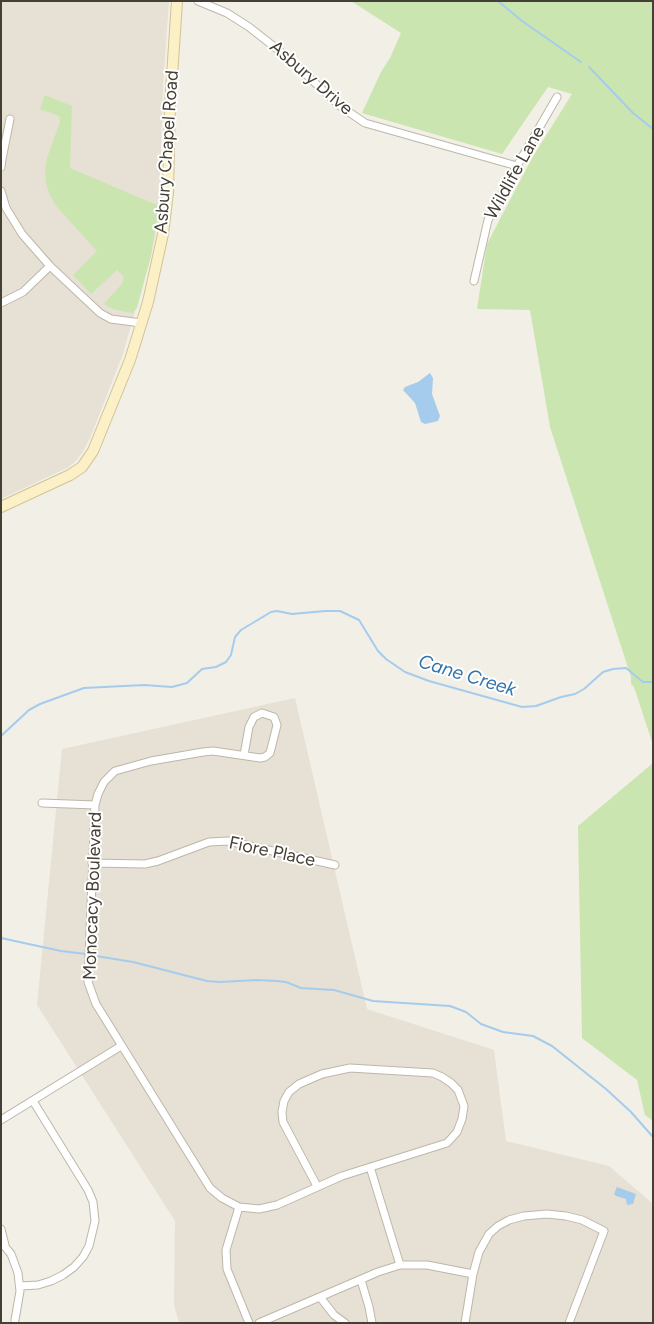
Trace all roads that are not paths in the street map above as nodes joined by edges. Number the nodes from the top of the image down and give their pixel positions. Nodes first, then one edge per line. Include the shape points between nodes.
1 (177, 1) edge
2 (198, 1) edge
3 (557, 97) dead end
4 (10, 119) dead end
5 (516, 166) junction
6 (1, 167) edge
7 (2, 194) edge
8 (50, 266) junction
9 (474, 281) dead end
10 (1, 303) edge
11 (141, 323) junction
12 (1, 507) edge
13 (244, 755) junction
14 (42, 803) dead end
15 (95, 805) junction
16 (92, 863) junction
17 (335, 865) dead end
18 (121, 1046) junction
19 (33, 1101) junction
20 (1, 1120) edge
21 (370, 1168) junction
22 (317, 1186) junction
23 (238, 1207) junction
24 (1, 1229) edge
25 (3, 1244) edge
26 (400, 1265) junction
27 (473, 1274) junction
28 (361, 1280) junction
29 (20, 1286) junction
30 (320, 1297) junction
31 (15, 1320) dead end
32 (250, 1323) edge
33 (259, 1323) edge
34 (345, 1323) edge
35 (372, 1323) edge
36 (465, 1323) edge
37 (569, 1323) edge

1 - 11 main road, Asbury Chapel Road via 166,216
2 - 5 street, Asbury Drive via 249,27 340,106 365,123
3 - 5 street, Wildlife Lane
4 - 6 street
5 - 9 street, Wildlife Lane via 488,220
7 - 8 street via 6,208 22,234
8 - 10 street via 23,292
8 - 11 street via 100,313 111,319
11 - 12 main road, Asbury Chapel Road via 116,395 88,459 70,475
13 - 13 street, Monocacy Boulevard via 260,758 270,753 277,725 274,717 262,713 254,717
13 - 15 street, Monocacy Boulevard via 202,752 115,771 104,782
14 - 15 street
15 - 16 street, Monocacy Boulevard
16 - 17 street, Fiore Place via 146,864 209,842 222,841
16 - 18 street, Monocacy Boulevard via 88,982
18 - 19 street
18 - 23 street, Monocacy Boulevard via 210,1188
19 - 20 street
19 - 29 street via 88,1190 95,1221 89,1246 74,1267 51,1281
21 - 22 street, Monocacy Boulevard
21 - 22 street, Monocacy Boulevard via 447,1143 457,1132 462,1119 464,1106 458,1090 442,1076 432,1073 350,1068 322,1074 299,1084 284,1101 283,1122
21 - 26 street
22 - 23 street, Monocacy Boulevard via 277,1206 258,1209
23 - 32 street via 226,1250 227,1269
24 - 25 street
25 - 29 street via 16,1266
26 - 27 street via 427,1265
26 - 28 street
27 - 36 street
27 - 37 street via 488,1234 509,1220 547,1214 566,1216 604,1231
28 - 30 street
28 - 35 street
29 - 31 street
30 - 33 street
30 - 34 street via 334,1316

